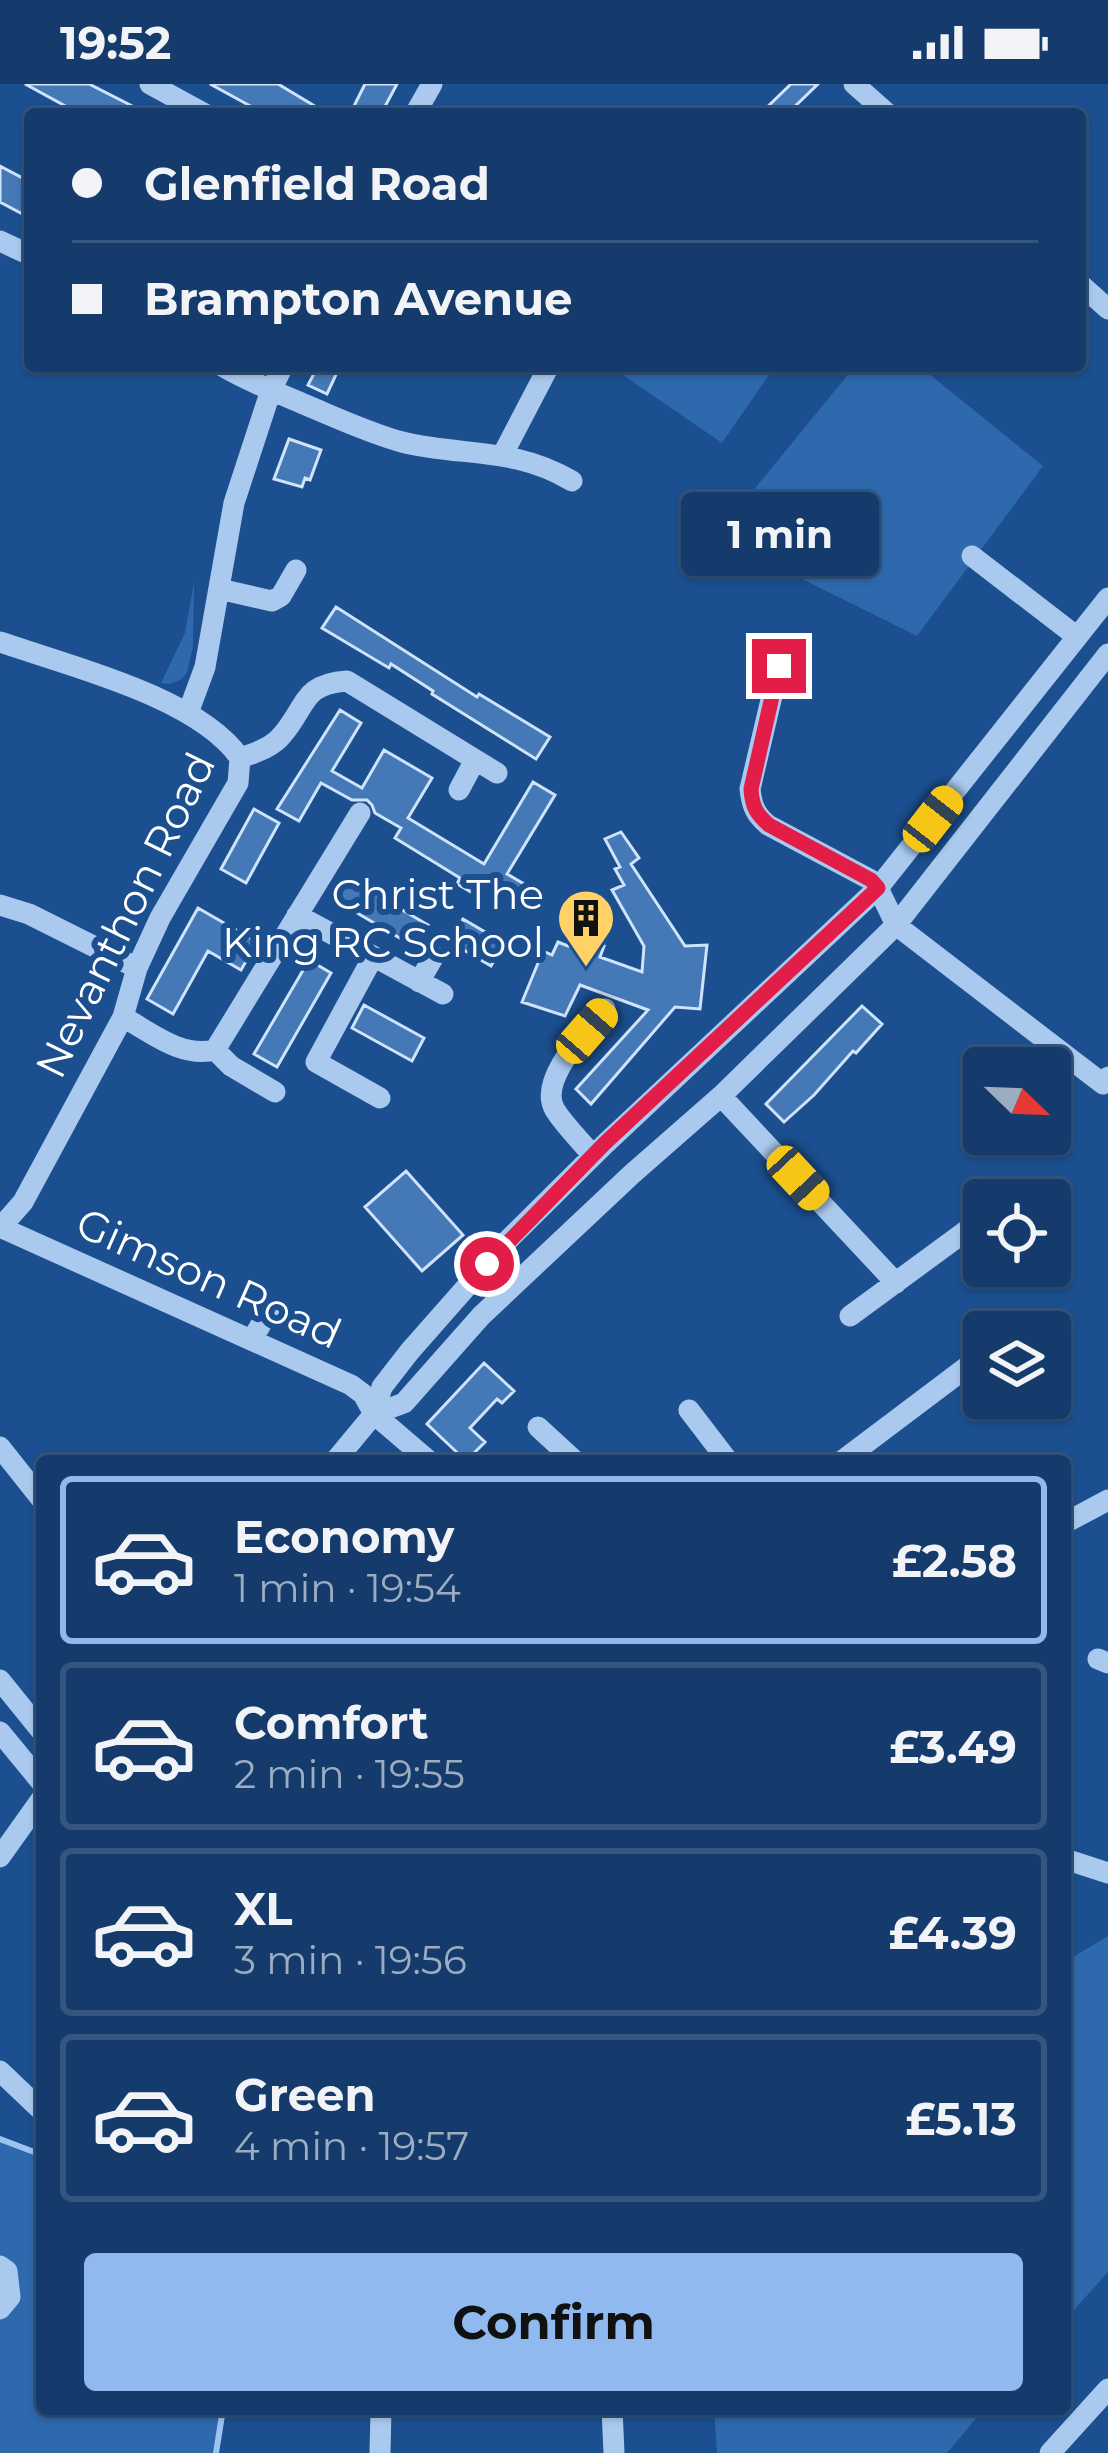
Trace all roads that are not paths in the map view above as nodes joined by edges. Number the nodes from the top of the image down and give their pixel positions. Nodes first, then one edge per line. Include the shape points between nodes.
1 (150, 84) edge
2 (854, 84) edge
3 (194, 108) edge
4 (881, 108) edge
5 (234, 372) edge
6 (280, 372) edge
7 (546, 372) edge
8 (272, 390) junction
9 (503, 454) junction
10 (572, 481) dead end
11 (971, 556) dead end
12 (296, 570) dead end
13 (219, 589) junction
14 (1108, 598) edge
15 (1073, 640) junction
16 (0, 642) edge
17 (1105, 664) edge
18 (779, 666) dead end
19 (188, 713) junction
20 (240, 758) junction
21 (475, 760) junction
22 (497, 773) dead end
23 (458, 790) dead end
24 (360, 813) dead end
25 (878, 888) junction
26 (0, 905) edge
27 (297, 915) junction
28 (896, 925) junction
29 (434, 956) dead end
30 (373, 957) junction
31 (137, 968) junction
32 (791, 971) junction
33 (419, 982) junction
34 (443, 994) dead end
35 (819, 1001) junction
36 (605, 1010) dead end
37 (123, 1017) junction
38 (215, 1050) junction
39 (1106, 1080) edge
40 (269, 1081) dead end
41 (721, 1096) junction
42 (380, 1098) dead end
43 (599, 1150) junction
44 (632, 1174) junction
45 (0, 1228) edge
46 (963, 1233) edge
47 (896, 1283) junction
48 (269, 1310) dead end
49 (850, 1316) dead end
50 (252, 1340) junction
51 (963, 1370) edge
52 (689, 1410) dead end
53 (374, 1414) junction
54 (538, 1427) dead end
55 (0, 1447) edge
56 (340, 1455) edge
57 (422, 1455) edge
58 (568, 1455) edge
59 (723, 1455) edge
60 (850, 1455) edge
61 (36, 1492) edge
62 (1108, 1500) edge
63 (1071, 1520) edge
64 (0, 1679) edge
65 (36, 1724) edge
66 (0, 1732) edge
67 (36, 1776) edge
68 (36, 1806) edge
69 (0, 1857) edge
70 (1071, 1861) edge
71 (1108, 1873) edge
72 (0, 2071) edge
73 (36, 2105) edge
74 (3, 2268) edge
75 (0, 2309) edge
76 (1108, 2389) edge
77 (381, 2415) edge
78 (612, 2415) edge
79 (1059, 2450) edge
80 (380, 2453) edge
81 (614, 2453) edge

1 - 3 street
2 - 4 street
5 - 8 street
6 - 8 street
7 - 9 street
8 - 9 street via 403,442
8 - 13 street via 235,503
9 - 10 street
11 - 15 street
12 - 13 street via 272,601
13 - 19 street
14 - 15 street
15 - 17 street
15 - 25 street
16 - 19 street
17 - 28 street
18 - 25 street via 752,804 769,825
19 - 20 street
20 - 21 street, Nevanthon Road via 281,736 307,696 347,681
20 - 31 street, Nevanthon Road via 238,783
21 - 22 street, Nevanthon Road
21 - 23 street
24 - 27 street
25 - 28 street
25 - 32 street
26 - 31 street
27 - 30 street
27 - 38 street
28 - 35 street
28 - 39 street
29 - 33 street
30 - 33 street
30 - 42 street via 316,1062
31 - 37 street, Nevanthon Road
32 - 35 street
32 - 43 street
33 - 34 street
35 - 41 street
36 - 43 street via 568,1052 551,1089 552,1106
37 - 38 street via 182,1050
37 - 45 street, Nevanthon Road
38 - 40 street
41 - 44 street
41 - 47 street
43 - 44 street
43 - 53 street via 410,1351 382,1387
44 - 53 street via 481,1316 404,1402
45 - 50 street, Gimson Road
46 - 47 street
47 - 49 street
48 - 50 street
50 - 53 street, Gimson Road via 351,1385
51 - 60 street
52 - 59 street
53 - 56 street
53 - 57 street, Gimson Road
54 - 58 street
55 - 61 street
62 - 63 street
64 - 65 street
66 - 67 street
68 - 69 street
70 - 71 street
72 - 73 street
74 - 75 street via 10,2296
76 - 79 street
77 - 80 street
78 - 81 street

